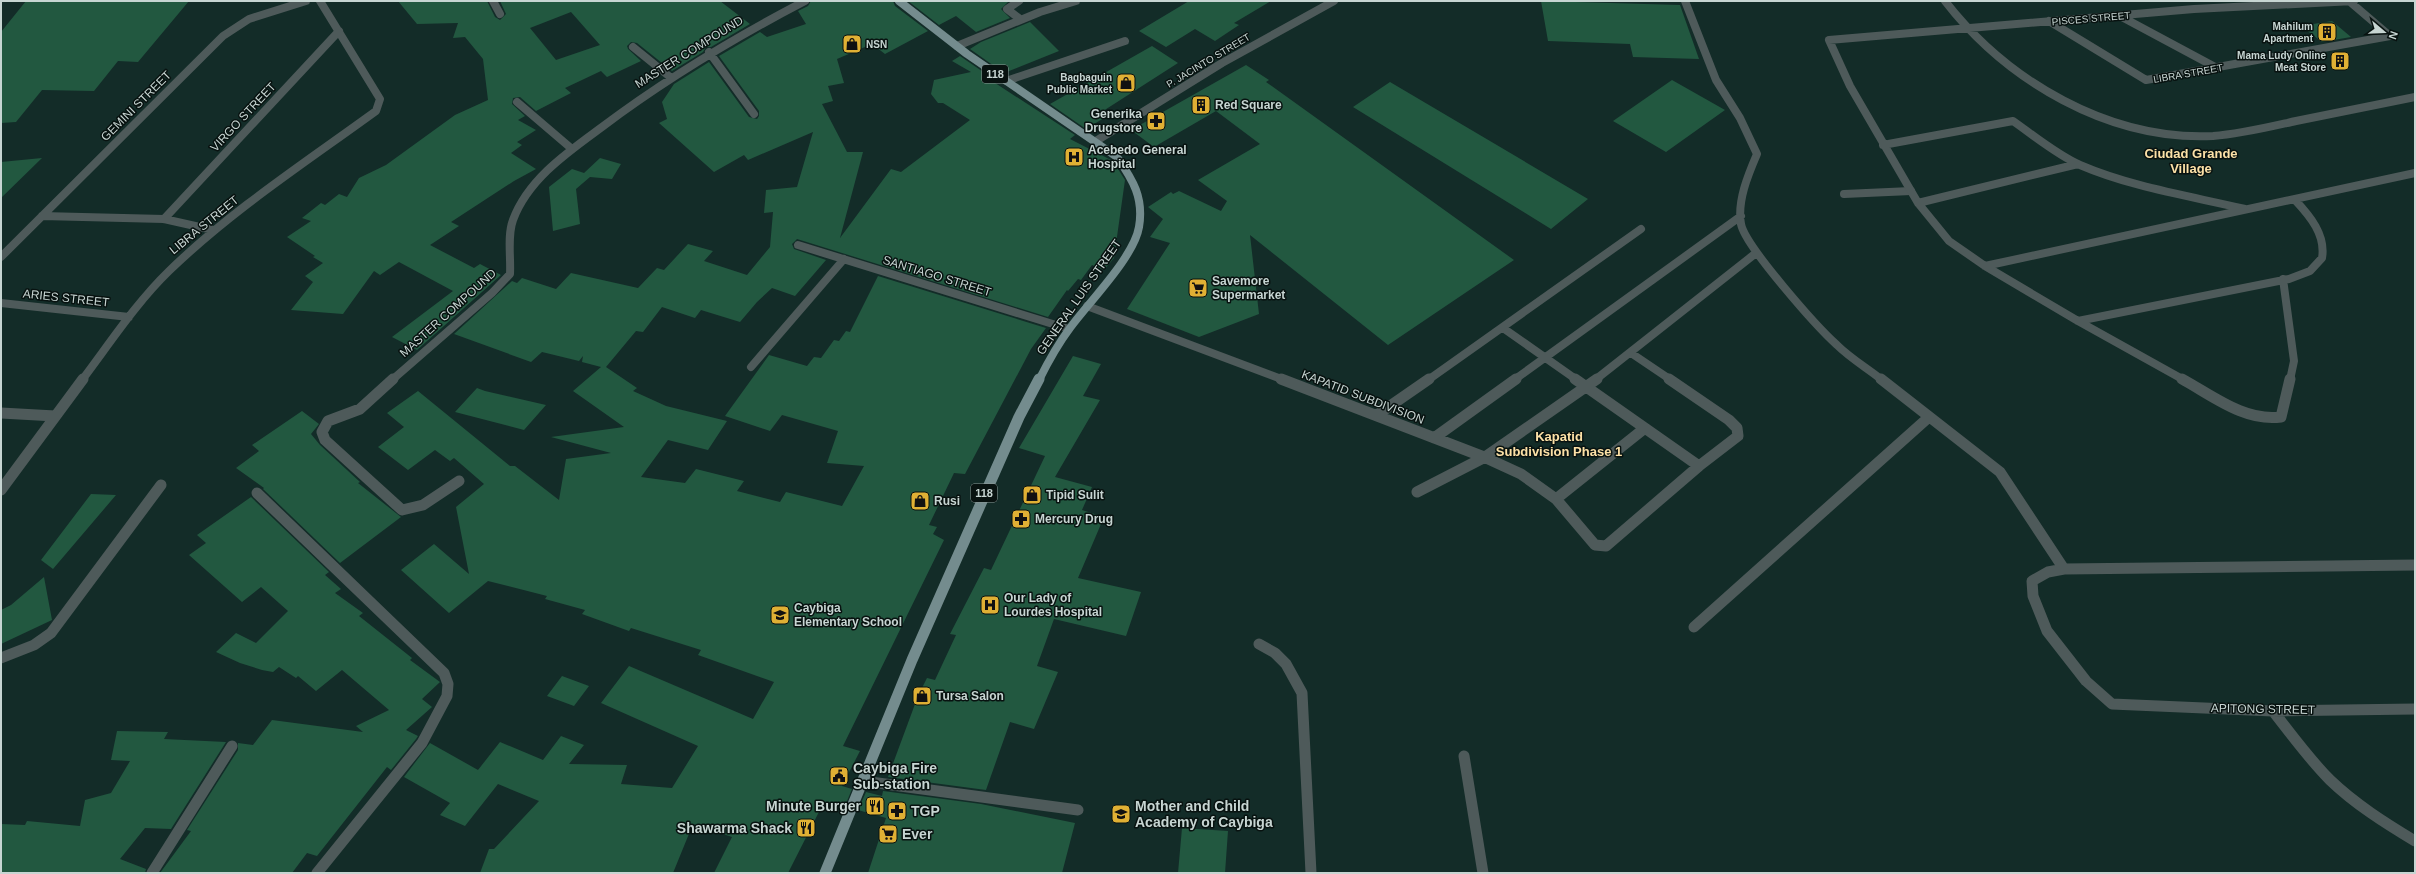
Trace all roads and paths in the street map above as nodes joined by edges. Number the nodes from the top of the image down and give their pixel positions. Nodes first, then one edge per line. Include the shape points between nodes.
1 (306, 1) edge
2 (320, 1) edge
3 (493, 1) edge
4 (805, 1) edge
5 (899, 1) edge
6 (1019, 1) edge
7 (1076, 1) edge
8 (1334, 1) edge
9 (1685, 1) edge
10 (1945, 1) edge
11 (2349, 1) edge
12 (2354, 1) edge
13 (500, 14) dead end
14 (2120, 15) junction
15 (1020, 19) junction
16 (2049, 22) junction
17 (1967, 28) junction
18 (339, 31) junction
19 (1125, 41) dead end
20 (956, 46) junction
21 (633, 47) dead end
22 (709, 52) junction
23 (2217, 68) junction
24 (670, 77) junction
25 (1006, 81) junction
26 (2415, 97) edge
27 (518, 102) dead end
28 (754, 114) dead end
29 (1096, 141) junction
30 (1883, 145) junction
31 (572, 149) junction
32 (2078, 164) junction
33 (2415, 173) edge
34 (1911, 191) junction
35 (1844, 194) dead end
36 (2295, 200) junction
37 (1918, 203) junction
38 (2248, 210) junction
39 (42, 216) junction
40 (1741, 216) junction
41 (164, 219) junction
42 (1641, 229) dead end
43 (214, 230) junction
44 (798, 245) dead end
45 (1756, 253) junction
46 (1, 257) edge
47 (844, 259) junction
48 (1985, 266) junction
49 (2283, 279) junction
50 (1, 303) edge
51 (1087, 306) junction
52 (129, 317) junction
53 (2078, 321) junction
54 (1503, 328) junction
55 (1069, 329) junction
56 (1631, 353) junction
57 (1545, 358) junction
58 (751, 367) dead end
59 (1586, 386) junction
60 (1, 413) edge
61 (1377, 415) junction
62 (55, 416) junction
63 (1928, 417) junction
64 (1645, 428) junction
65 (1434, 438) junction
66 (1484, 457) junction
67 (1699, 466) junction
68 (459, 481) dead end
69 (161, 485) dead end
70 (1, 490) edge
71 (1418, 492) dead end
72 (257, 493) dead end
73 (1556, 499) junction
74 (2415, 565) edge
75 (2064, 569) junction
76 (1694, 628) dead end
77 (1259, 644) dead end
78 (1, 658) edge
79 (2415, 709) edge
80 (2273, 711) junction
81 (232, 746) dead end
82 (1464, 756) dead end
83 (863, 781) junction
84 (1078, 810) dead end
85 (2415, 841) edge
86 (152, 873) edge
87 (317, 873) edge
88 (825, 873) edge
89 (1311, 873) edge
90 (1483, 873) edge

1 - 39 street, GEMINI STREET via 249,20 223,36
2 - 18 street, LIBRA STREET
3 - 13 street
4 - 22 street, MASTER COMPOUND
5 - 20 main road, GENERAL LUIS STREET / 118
6 - 15 street via 1007,9
7 - 15 street
8 - 29 street, P. JACINTO STREET via 1222,63
9 - 40 street via 1716,80 1740,118 1757,154 1746,183
10 - 17 street
11 - 12 street, PISCES STREET
11 - 14 street, PISCES STREET
11 - 23 street, LIBRA STREET via 2389,33 2388,37
14 - 16 street, PISCES STREET
14 - 23 street
15 - 20 street
16 - 17 street, PISCES STREET
16 - 23 street, LIBRA STREET via 2146,80
17 - 26 street via 2000,58 2051,92 2110,121 2141,131 2177,136 2233,134
17 - 30 street, PISCES STREET via 1829,40 1850,86
18 - 41 street, VIRGO STREET
18 - 43 street, LIBRA STREET via 380,99 376,111
19 - 25 street
20 - 25 main road, GENERAL LUIS STREET / 118
21 - 24 street
22 - 24 street, MASTER COMPOUND
22 - 28 street
24 - 31 street, MASTER COMPOUND
25 - 29 main road, GENERAL LUIS STREET / 118
27 - 31 street
29 - 51 main road, GENERAL LUIS STREET / 118 via 1117,157 1134,181 1140,210 1139,228 1131,249
30 - 32 street via 2013,121
30 - 34 street
31 - 68 street, MASTER COMPOUND via 533,186 512,221 510,274 492,294 469,311 360,409 328,421 322,432 325,440 402,510 423,506
32 - 37 street
32 - 38 street via 2135,183
33 - 36 street
34 - 35 street
34 - 37 street
36 - 38 street
36 - 49 street via 2318,228 2323,243 2322,256 2317,266
37 - 48 street via 1949,241
38 - 48 street
39 - 41 street
39 - 46 street, GEMINI STREET
40 - 45 street via 1741,225
40 - 57 street
41 - 43 street
42 - 54 street
43 - 52 street, LIBRA STREET via 168,272
44 - 47 street, SANTIAGO STREET
45 - 56 street
45 - 63 street via 1837,345
47 - 55 street, SANTIAGO STREET
47 - 58 street
48 - 53 street
49 - 53 street
49 - 53 street via 2294,361 2281,417 2258,417 2236,411
50 - 52 street, ARIES STREET
51 - 55 main road, GENERAL LUIS STREET / 118
51 - 61 street, KAPATID SUBDIVISION
52 - 62 street, LIBRA STREET
54 - 57 street
54 - 61 street
55 - 83 main road, GENERAL LUIS STREET / 118 via 1044,370 998,463 912,660
56 - 59 street
56 - 67 street via 1737,428 1738,436
57 - 59 street
57 - 65 street
59 - 64 street
59 - 66 street
60 - 62 street
61 - 65 street, KAPATID SUBDIVISION
62 - 70 street, LIBRA STREET
63 - 75 street via 2000,472 2018,495
63 - 76 street
64 - 67 street
64 - 73 street
65 - 66 street, KAPATID SUBDIVISION
66 - 71 street
66 - 73 street, KAPATID SUBDIVISION via 1529,478
67 - 73 street, KAPATID SUBDIVISION via 1606,546 1595,544
69 - 78 street via 52,633 34,645
72 - 87 street via 444,673 448,684 447,696 422,743
74 - 75 street
75 - 80 street, APITONG STREET via 2048,572 2032,581 2033,596 2047,631 2086,681 2112,704
77 - 89 street via 1272,649 1287,663 1302,693
79 - 80 street, APITONG STREET
80 - 85 street via 2308,756 2339,788 2373,816
81 - 86 street
82 - 90 street
83 - 84 street
83 - 88 main road, GENERAL LUIS STREET / 118

